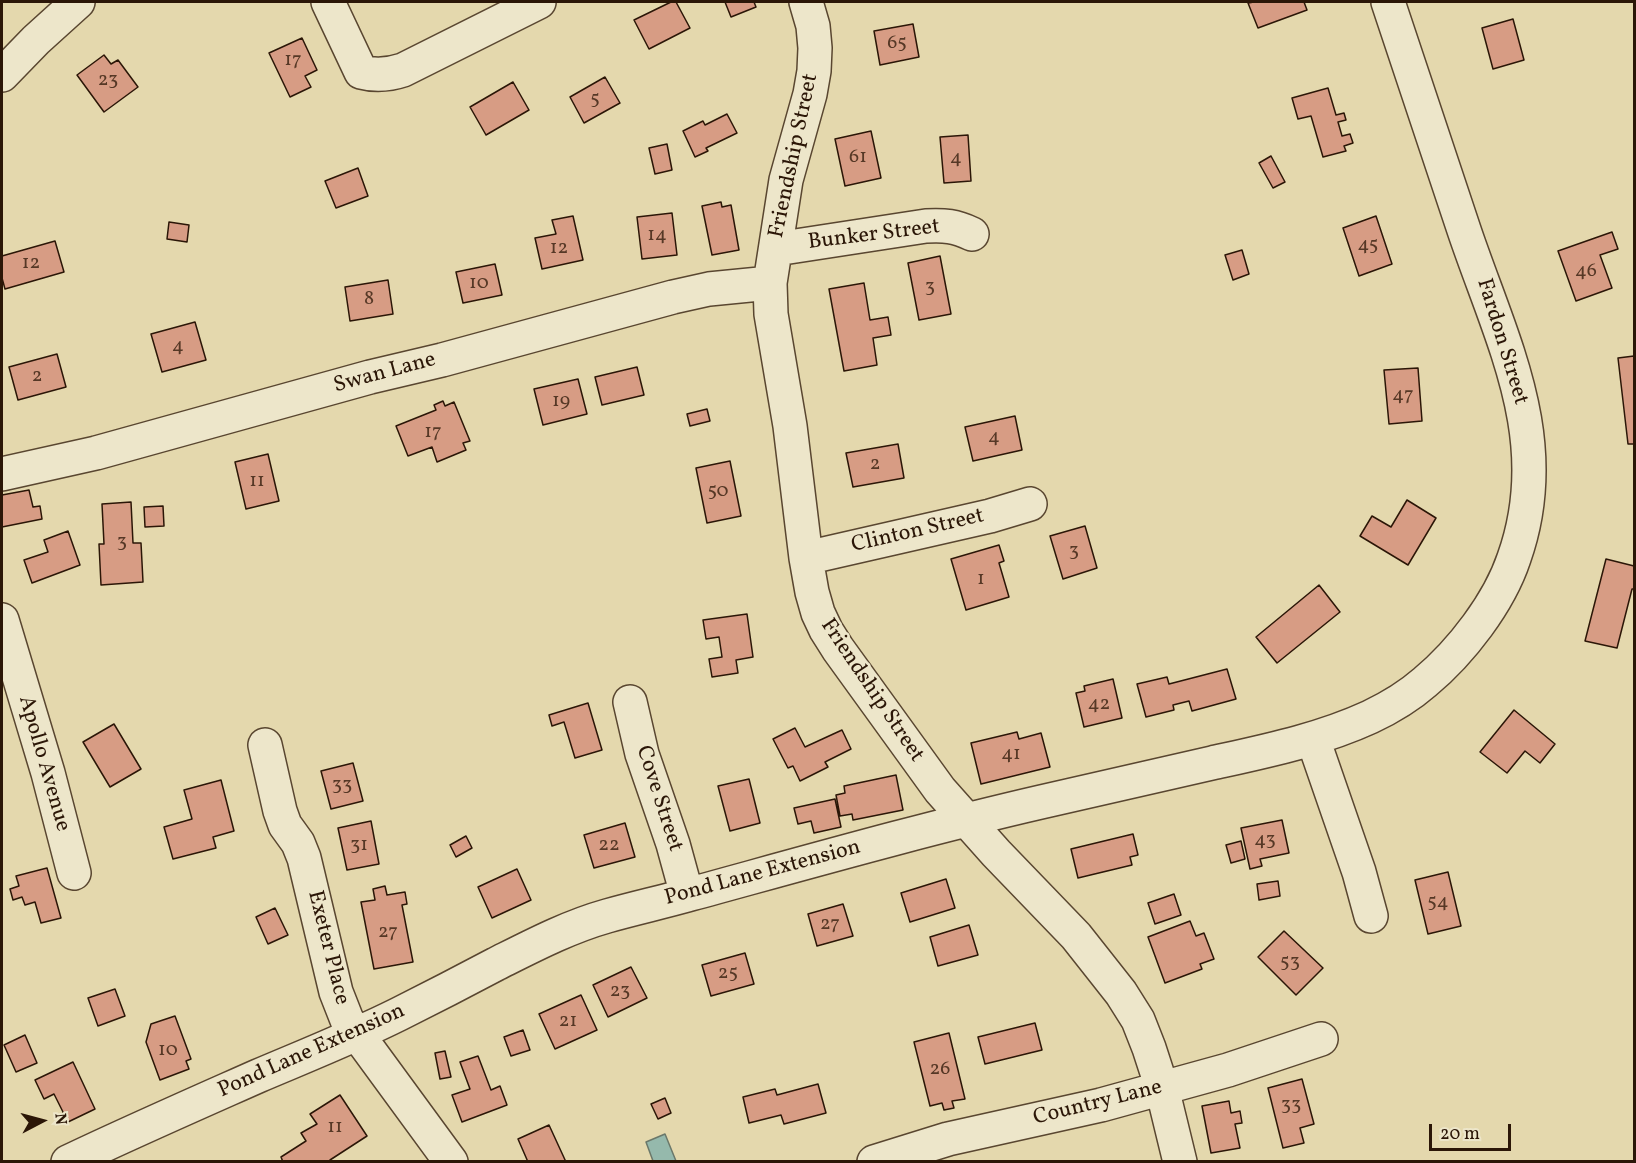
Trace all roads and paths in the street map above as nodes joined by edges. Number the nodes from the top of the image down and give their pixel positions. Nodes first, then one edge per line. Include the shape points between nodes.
1 (78, 2) edge
2 (328, 2) edge
3 (539, 2) edge
4 (806, 2) edge
5 (1388, 2) edge
6 (487, 14) edge
7 (2, 75) edge
8 (972, 234) dead end
9 (776, 249) junction
10 (770, 284) junction
11 (2, 474) edge
12 (1030, 504) dead end
13 (806, 558) junction
14 (2, 620) edge
15 (630, 702) dead end
16 (1313, 739) junction
17 (265, 745) dead end
18 (966, 820) junction
19 (74, 873) dead end
20 (687, 896) junction
21 (1371, 916) dead end
22 (356, 1034) junction
23 (1321, 1039) dead end
24 (1162, 1088) junction
25 (894, 1158) edge
26 (68, 1161) edge
27 (451, 1161) edge
28 (1180, 1161) edge

1 - 7 street
2 - 6 street via 361,72 374,76 403,70
3 - 6 street
4 - 9 street, Friendship Street via 813,26 814,71 786,180
5 - 16 street, Fardon Street via 1515,374 1529,453 1528,491 1514,560 1496,596 1454,654 1400,700 1372,716
8 - 9 street, Bunker Street via 957,227 926,226
9 - 10 street, Friendship Street
10 - 11 street, Swan Lane via 709,288 96,453
10 - 13 street, Friendship Street
12 - 13 street, Clinton Street
13 - 18 street, Friendship Street via 812,592 826,630 918,760
14 - 19 street, Apollo Avenue
15 - 20 street, Cove Street via 642,754
16 - 18 street, Pond Lane Extension
16 - 21 street
17 - 22 street, Exeter Place via 282,818 298,843 310,881 338,998
18 - 20 street, Pond Lane Extension
18 - 24 street, Friendship Street via 1076,936 1121,993 1138,1020
20 - 22 street, Pond Lane Extension via 574,927
22 - 26 street, Pond Lane Extension
22 - 27 street, Exeter Place
23 - 24 street, Country Lane
24 - 25 street, Country Lane via 1066,1114 948,1139
24 - 28 street, Friendship Street

